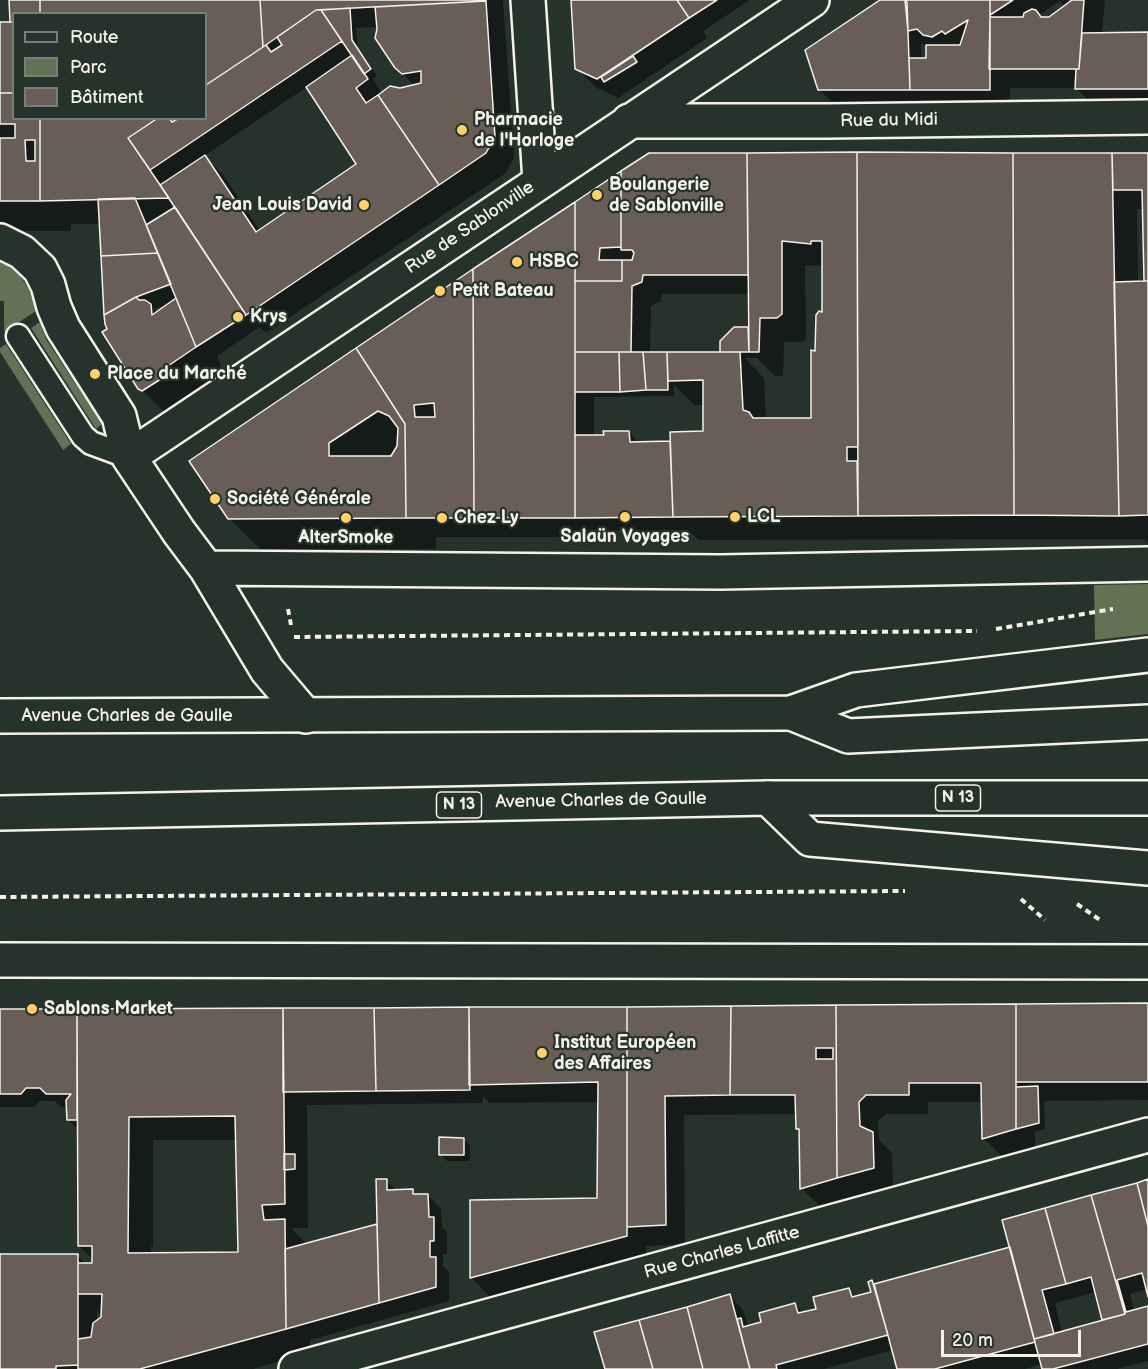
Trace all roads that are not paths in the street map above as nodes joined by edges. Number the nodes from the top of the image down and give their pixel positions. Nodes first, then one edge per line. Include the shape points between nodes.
1 (528, 0) edge
2 (812, 0) edge
3 (1148, 117) edge
4 (629, 121) junction
5 (540, 181) junction
6 (0, 241) edge
7 (18, 336) dead end
8 (129, 457) junction
9 (1135, 564) edge
10 (206, 568) junction
11 (1148, 655) edge
12 (791, 713) junction
13 (0, 716) edge
14 (306, 716) junction
15 (1148, 722) edge
16 (768, 798) junction
17 (1148, 798) edge
18 (0, 813) edge
19 (1148, 868) edge
20 (0, 960) edge
21 (1148, 962) edge
22 (1148, 1136) edge
23 (296, 1369) edge

1 - 5 main road
2 - 4 main road, Rue de Sablonville
3 - 4 main road, Rue du Midi
4 - 5 main road, Rue de Sablonville
5 - 8 main road, Rue de Sablonville
6 - 8 main road via 22,252 40,269 63,328 119,416
7 - 8 lane via 83,436 91,443
8 - 10 main road
9 - 10 main road via 720,572
10 - 14 main road via 267,670
11 - 12 main road, Avenue Charles de Gaulle via 856,690
12 - 14 main road, Avenue Charles de Gaulle
12 - 15 main road via 848,736
13 - 14 main road, Avenue Charles de Gaulle
16 - 17 main road, N 13
16 - 18 main road, Avenue Charles de Gaulle / N 13
16 - 19 main road via 810,839
20 - 21 main road
22 - 23 main road, Rue Charles Laffitte

